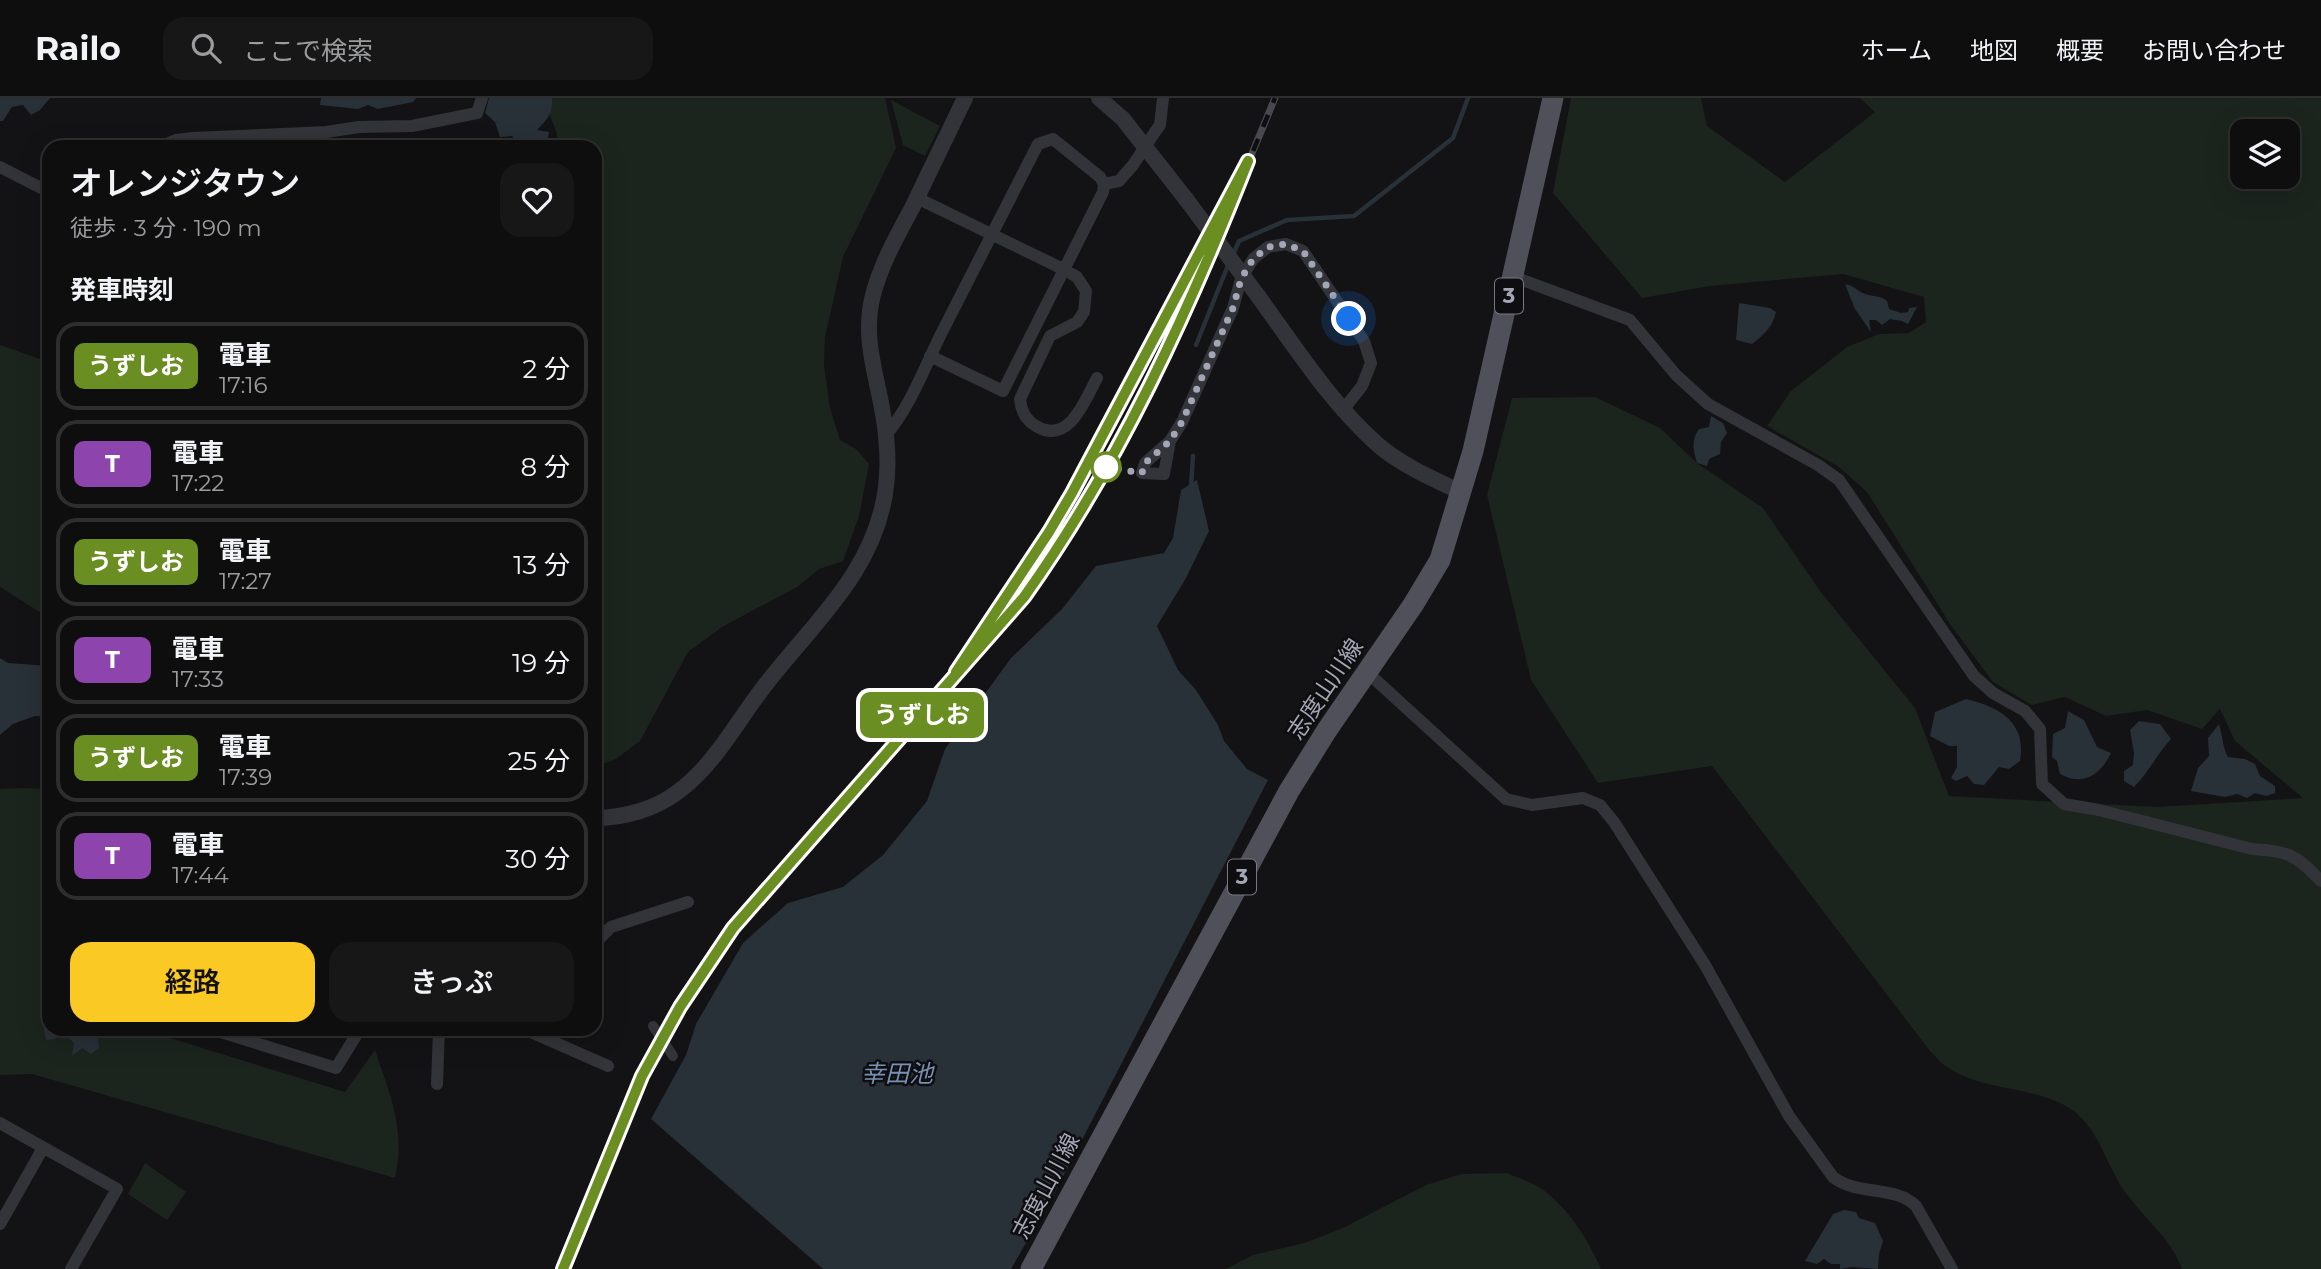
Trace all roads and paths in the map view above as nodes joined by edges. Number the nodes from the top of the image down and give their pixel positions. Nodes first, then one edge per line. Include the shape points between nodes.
1 (482, 98) edge
2 (965, 98) edge
3 (1099, 98) edge
4 (1163, 98) edge
5 (1553, 98) edge
6 (176, 140) edge
7 (0, 167) edge
8 (1104, 184) junction
9 (42, 188) edge
10 (917, 198) junction
11 (992, 233) junction
12 (1063, 269) junction
13 (1514, 277) junction
14 (930, 356) junction
15 (1097, 378) dead end
16 (1343, 410) junction
17 (886, 435) junction
18 (1170, 441) dead end
19 (1461, 492) junction
20 (1368, 673) junction
21 (602, 818) edge
22 (2321, 881) edge
23 (688, 902) dead end
24 (602, 936) edge
25 (653, 1026) dead end
26 (255, 1036) edge
27 (356, 1036) edge
28 (439, 1036) edge
29 (540, 1036) edge
30 (673, 1056) dead end
31 (608, 1066) dead end
32 (437, 1084) dead end
33 (0, 1123) edge
34 (43, 1148) junction
35 (0, 1224) edge
36 (71, 1269) edge
37 (1031, 1269) edge
38 (1952, 1269) edge

1 - 6 street via 477,113 412,126
2 - 10 street
3 - 16 street, bridge via 1123,119 1186,199
4 - 8 street, bridge via 1160,125 1133,165 1119,181
5 - 13 main road, 志度山川線 / 3
7 - 9 street
8 - 11 street via 1053,139 1038,144
8 - 12 street
10 - 11 street
10 - 17 street via 881,269 868,317
11 - 12 street
11 - 14 street
12 - 14 street via 1003,391
12 - 15 street via 1077,277 1086,291 1084,312 1077,322 1050,336 1020,399 1021,408 1039,428 1062,429 1073,421
13 - 19 main road, 志度山川線 / 3
13 - 22 street via 1630,320 1676,375 1708,404 1839,480 1974,676 2025,711 2040,729 2042,785 2064,804 2252,849 2277,850 2299,859
14 - 17 street via 898,422
16 - 18 street via 1362,386 1371,363 1364,341 1303,251 1286,244 1268,247 1253,259 1241,279 1233,308
16 - 19 street via 1378,445
17 - 21 street via 885,492 878,530 836,601 785,658 708,765 678,792 646,809
19 - 20 main road, 志度山川線 / 3 via 1440,560
20 - 37 main road, 志度山川線 / 3 via 1289,791
20 - 38 street via 1506,799 1532,805 1583,798 1600,805 1705,965 1789,1116 1833,1177 1843,1184 1908,1198
23 - 24 street via 611,927
25 - 30 street, bridge
26 - 27 street via 336,1068
28 - 32 street
29 - 31 street
33 - 34 street
34 - 35 street
34 - 36 street via 117,1189

